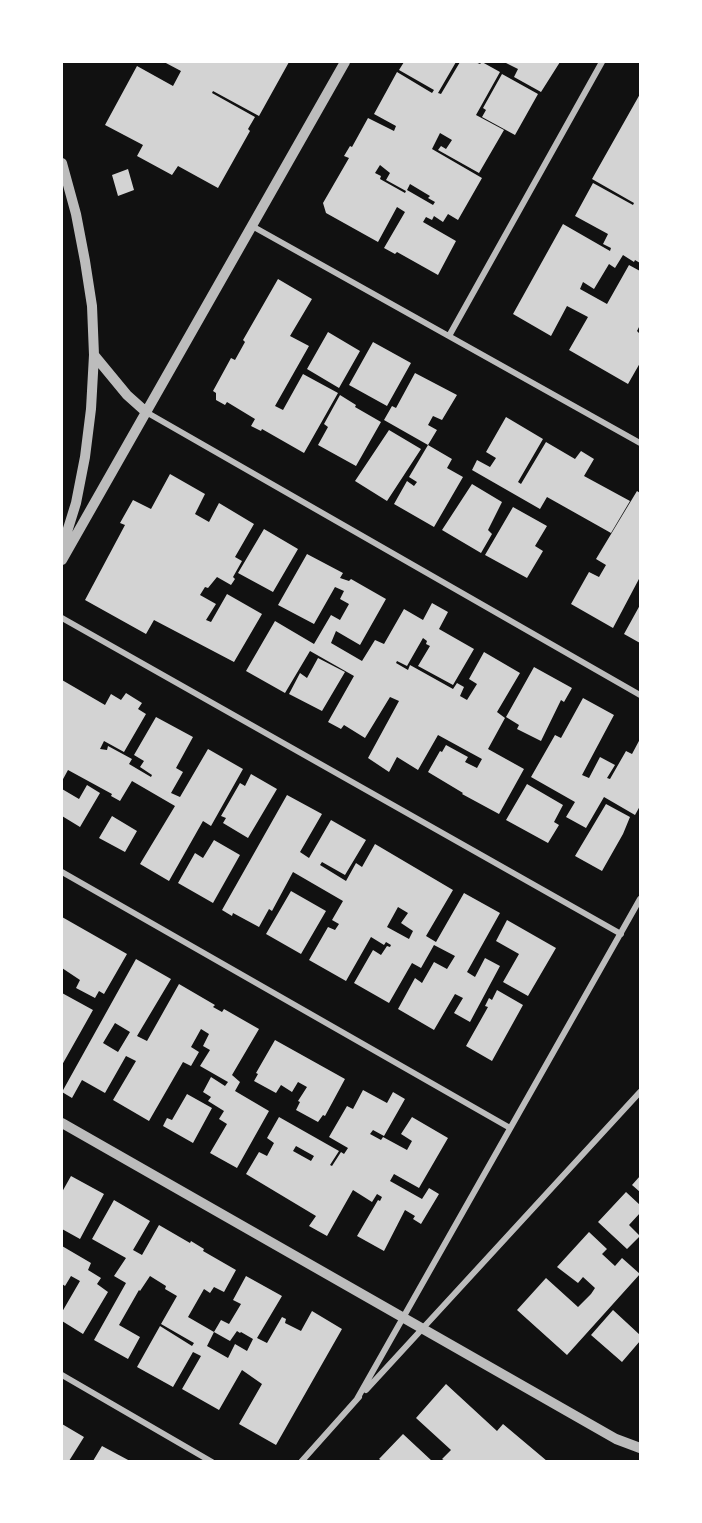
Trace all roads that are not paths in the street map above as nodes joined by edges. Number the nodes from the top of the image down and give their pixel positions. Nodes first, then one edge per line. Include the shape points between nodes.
1 (345, 62) edge
2 (602, 62) edge
3 (62, 163) edge
4 (252, 226) junction
5 (449, 336) junction
6 (94, 355) junction
7 (146, 412) junction
8 (640, 443) edge
9 (62, 548) edge
10 (62, 560) edge
11 (62, 618) edge
12 (640, 695) edge
13 (62, 872) edge
14 (640, 899) edge
15 (621, 934) junction
16 (640, 1092) edge
17 (62, 1123) edge
18 (510, 1128) junction
19 (404, 1317) junction
20 (423, 1328) junction
21 (62, 1375) edge
22 (357, 1399) junction
23 (640, 1448) edge
24 (212, 1461) edge
25 (301, 1461) edge

1 - 4 street
2 - 5 street
3 - 6 street via 85,261
4 - 5 street
4 - 7 street
5 - 8 street
6 - 7 street
6 - 9 street via 85,457
7 - 10 street
7 - 12 street
11 - 15 street
13 - 18 street
14 - 15 street
15 - 18 street
16 - 20 street
17 - 19 street
18 - 19 street
19 - 20 street
19 - 22 street
20 - 22 street
20 - 23 street via 616,1439
21 - 24 street
22 - 25 street

